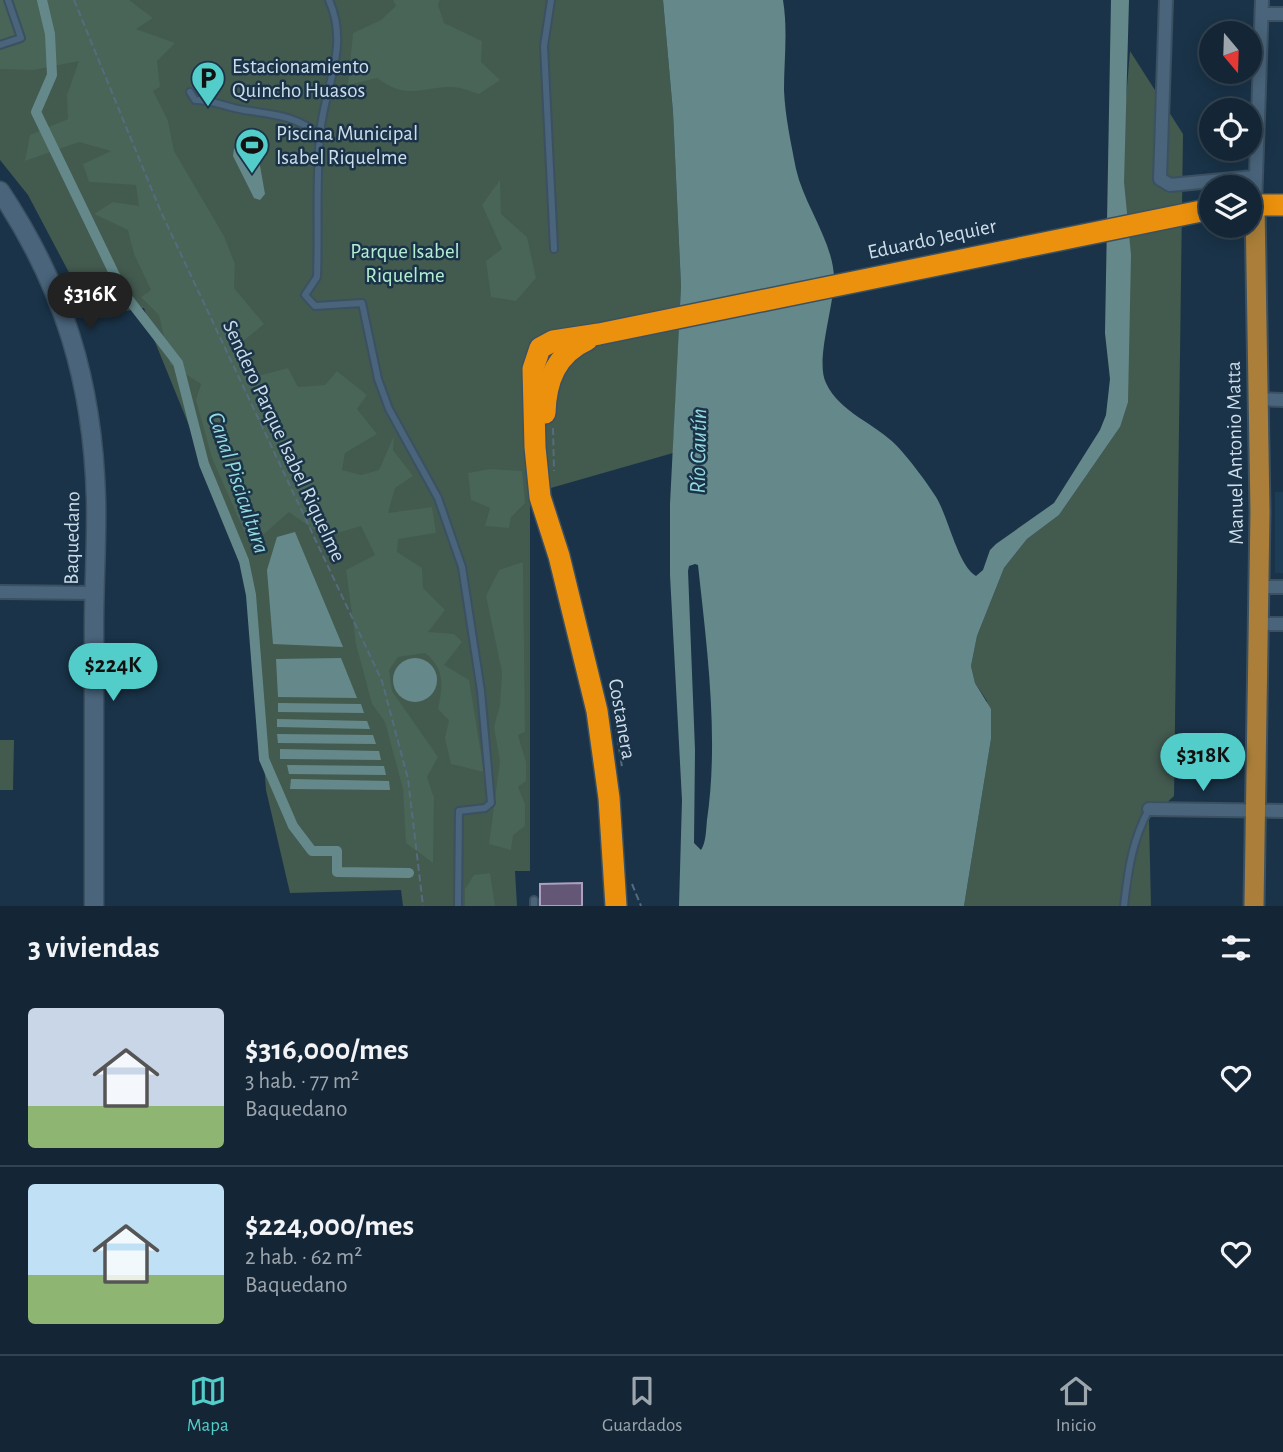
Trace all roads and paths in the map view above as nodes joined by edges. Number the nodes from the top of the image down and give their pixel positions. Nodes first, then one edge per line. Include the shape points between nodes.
1 (8, 0) edge
2 (74, 0) edge
3 (329, 0) edge
4 (551, 0) edge
5 (1166, 0) edge
6 (1262, 0) edge
7 (1262, 14) junction
8 (1283, 14) edge
9 (0, 45) edge
10 (190, 92) dead end
11 (321, 136) junction
12 (1254, 175) edge
13 (1199, 182) edge
14 (0, 191) edge
15 (1262, 205) edge
16 (1283, 205) edge
17 (1199, 211) edge
18 (1253, 238) edge
19 (554, 249) dead end
20 (664, 320) joint
21 (1256, 399) junction
22 (1283, 400) edge
23 (1259, 586) junction
24 (1283, 586) edge
25 (0, 592) edge
26 (94, 593) junction
27 (1259, 624) junction
28 (1283, 624) edge
29 (1149, 809) joint
30 (1257, 811) junction
31 (1283, 811) edge
32 (618, 894) edge
33 (94, 906) edge
34 (423, 906) edge
35 (457, 906) edge
36 (1124, 906) edge
37 (1254, 906) edge

1 - 9 lane via 21,38
2 - 34 path, Sendero Parque Isabel Riquelme via 160,212 382,681 408,779
3 - 11 lane via 337,16 339,50
4 - 19 lane via 544,46
5 - 13 street via 1160,179 1170,185
6 - 7 street, Manuel Antonio Matta
7 - 8 street
7 - 12 street, Manuel Antonio Matta
10 - 11 lane via 195,100 302,122
11 - 35 lane via 317,278 305,295 315,306 362,303 389,409 438,498 462,567 481,691 491,803 459,811
14 - 26 street, Baquedano via 50,275 82,380 95,475
15 - 16 highway
17 - 20 highway, Eduardo Jequier
18 - 21 main road, Manuel Antonio Matta
20 - 32 highway, Costanera via 553,341 540,348 533,369 540,497 597,711
21 - 22 street
21 - 23 main road, Manuel Antonio Matta
23 - 24 street
23 - 27 main road, Manuel Antonio Matta
25 - 26 street
26 - 33 street, Baquedano
27 - 28 street
27 - 30 main road, Manuel Antonio Matta
29 - 30 street
29 - 36 lane via 1130,853
30 - 31 street
30 - 37 main road, Manuel Antonio Matta

